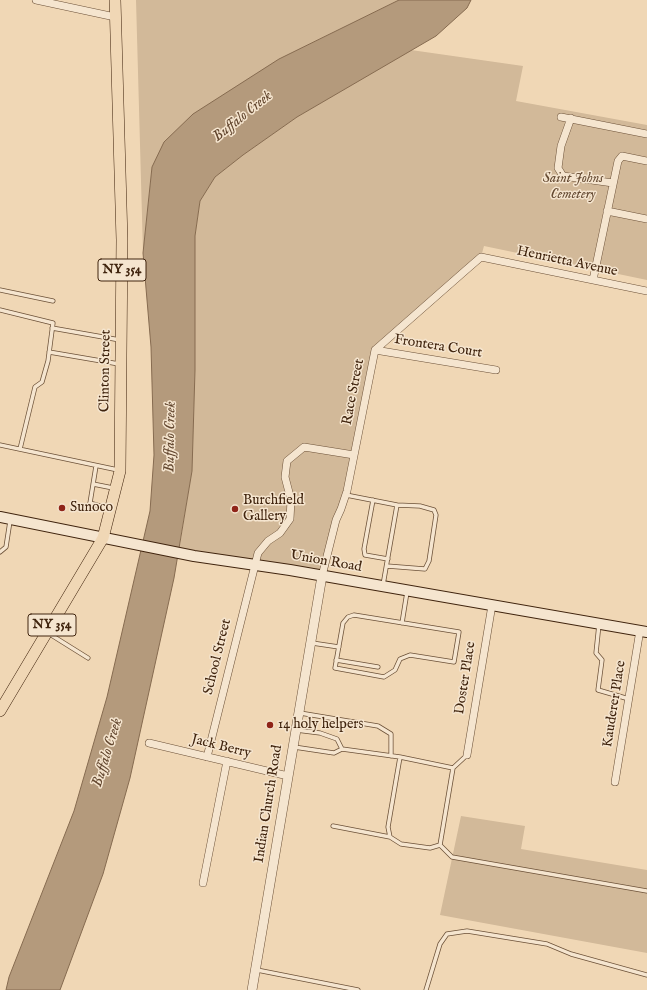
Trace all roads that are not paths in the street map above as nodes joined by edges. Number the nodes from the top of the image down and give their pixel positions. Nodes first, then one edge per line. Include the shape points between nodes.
1 (36, 0) edge
2 (115, 0) edge
3 (116, 17) junction
4 (561, 117) dead end
5 (571, 118) junction
6 (647, 134) edge
7 (647, 161) edge
8 (613, 183) junction
9 (607, 211) junction
10 (647, 219) edge
11 (481, 257) joint
12 (592, 280) junction
13 (0, 290) edge
14 (647, 291) edge
15 (53, 301) dead end
16 (0, 310) edge
17 (52, 328) junction
18 (121, 340) junction
19 (375, 350) junction
20 (49, 352) junction
21 (121, 364) junction
22 (496, 370) dead end
23 (0, 445) edge
24 (20, 449) junction
25 (354, 455) junction
26 (96, 466) junction
27 (120, 471) junction
28 (93, 484) junction
29 (115, 489) junction
30 (346, 495) junction
31 (373, 500) junction
32 (397, 505) junction
33 (110, 509) junction
34 (0, 517) edge
35 (11, 520) junction
36 (103, 538) junction
37 (0, 552) edge
38 (388, 559) junction
39 (255, 564) junction
40 (387, 566) junction
41 (322, 576) junction
42 (383, 586) junction
43 (407, 590) junction
44 (492, 605) junction
45 (402, 623) junction
46 (600, 624) junction
47 (644, 631) edge
48 (47, 633) junction
49 (310, 643) junction
50 (339, 647) junction
51 (88, 658) dead end
52 (336, 660) junction
53 (378, 667) dead end
54 (629, 699) junction
55 (0, 711) edge
56 (298, 713) junction
57 (296, 730) junction
58 (149, 743) dead end
59 (293, 746) junction
60 (342, 748) junction
61 (467, 755) joint
62 (391, 756) junction
63 (207, 757) junction
64 (400, 757) junction
65 (227, 762) junction
66 (452, 768) junction
67 (288, 776) junction
68 (615, 782) dead end
69 (333, 826) dead end
70 (390, 836) junction
71 (440, 845) junction
72 (203, 883) dead end
73 (647, 891) edge
74 (256, 970) junction
75 (647, 975) edge
76 (252, 990) edge
77 (358, 990) edge
78 (426, 990) edge

1 - 3 street
2 - 3 main road, Clinton Street / NY 354
3 - 18 main road, Clinton Street / NY 354 via 122,240
4 - 5 street
5 - 6 street
5 - 8 street via 561,146 558,168 563,176
7 - 8 street via 622,156 618,161
8 - 9 street
9 - 10 street
9 - 12 street
11 - 12 street, Henrietta Avenue
11 - 19 street, Race Street
12 - 14 street, Henrietta Avenue
13 - 15 lane
16 - 17 lane via 53,323
17 - 18 lane
17 - 20 lane
18 - 21 main road, Clinton Street / NY 354
19 - 22 street, Frontera Court
19 - 25 street, Race Street
20 - 21 lane
20 - 24 lane via 42,382 35,386
21 - 27 main road, Clinton Street / NY 354
23 - 24 lane
24 - 26 lane
25 - 30 street, Race Street
25 - 39 street, School Street via 304,446 287,461 285,477 292,500 290,519 280,533 261,548
26 - 27 lane
26 - 28 lane
27 - 29 main road, Clinton Street / NY 354
28 - 29 lane
28 - 33 lane via 90,503
29 - 33 main road, Clinton Street / NY 354
30 - 31 lane
30 - 41 street, Race Street via 336,520
31 - 32 lane
31 - 38 lane via 365,555
32 - 38 lane
32 - 40 lane via 420,506 434,510 436,515 429,561 425,569
33 - 36 main road, Clinton Street / NY 354
34 - 35 main road, Union Road
35 - 36 main road, Union Road
35 - 37 lane via 6,546
36 - 39 main road, Union Road via 194,556
36 - 48 main road, Clinton Street / NY 354
38 - 40 lane
39 - 41 main road, Union Road
39 - 63 street, School Street
40 - 42 lane
41 - 42 main road, Union Road
41 - 49 street, Indian Church Road
42 - 43 main road, Union Road
43 - 44 main road, Union Road
43 - 45 lane
44 - 46 main road, Union Road
44 - 61 street, Doster Place
45 - 50 lane via 354,615 348,617 343,623
45 - 52 lane via 459,632 454,662 410,655 400,659 395,670 384,677 335,668
46 - 47 main road, Union Road
46 - 54 lane via 596,653 602,660 598,690
47 - 54 street, Kauderer Place
48 - 51 lane
48 - 55 main road, Clinton Street / NY 354
49 - 50 lane
49 - 56 street, Indian Church Road
50 - 52 lane
52 - 53 lane
54 - 68 street, Kauderer Place
56 - 57 street, Indian Church Road
56 - 62 lane via 378,726 391,734
57 - 59 street, Indian Church Road
57 - 60 lane via 320,733 337,740
58 - 63 street, Jack Berry
59 - 60 lane via 334,753
59 - 67 street, Indian Church Road
60 - 62 lane
61 - 66 lane
62 - 64 lane
63 - 65 street, Jack Berry
64 - 66 lane
64 - 70 lane via 388,827
65 - 67 street, Jack Berry
65 - 72 street
66 - 71 lane
67 - 74 street, Indian Church Road
69 - 70 lane
70 - 71 lane via 401,844 430,848
71 - 73 lane via 452,858
74 - 76 street, Indian Church Road
74 - 77 lane
75 - 78 lane via 571,954 547,944 467,931 447,934 440,944

